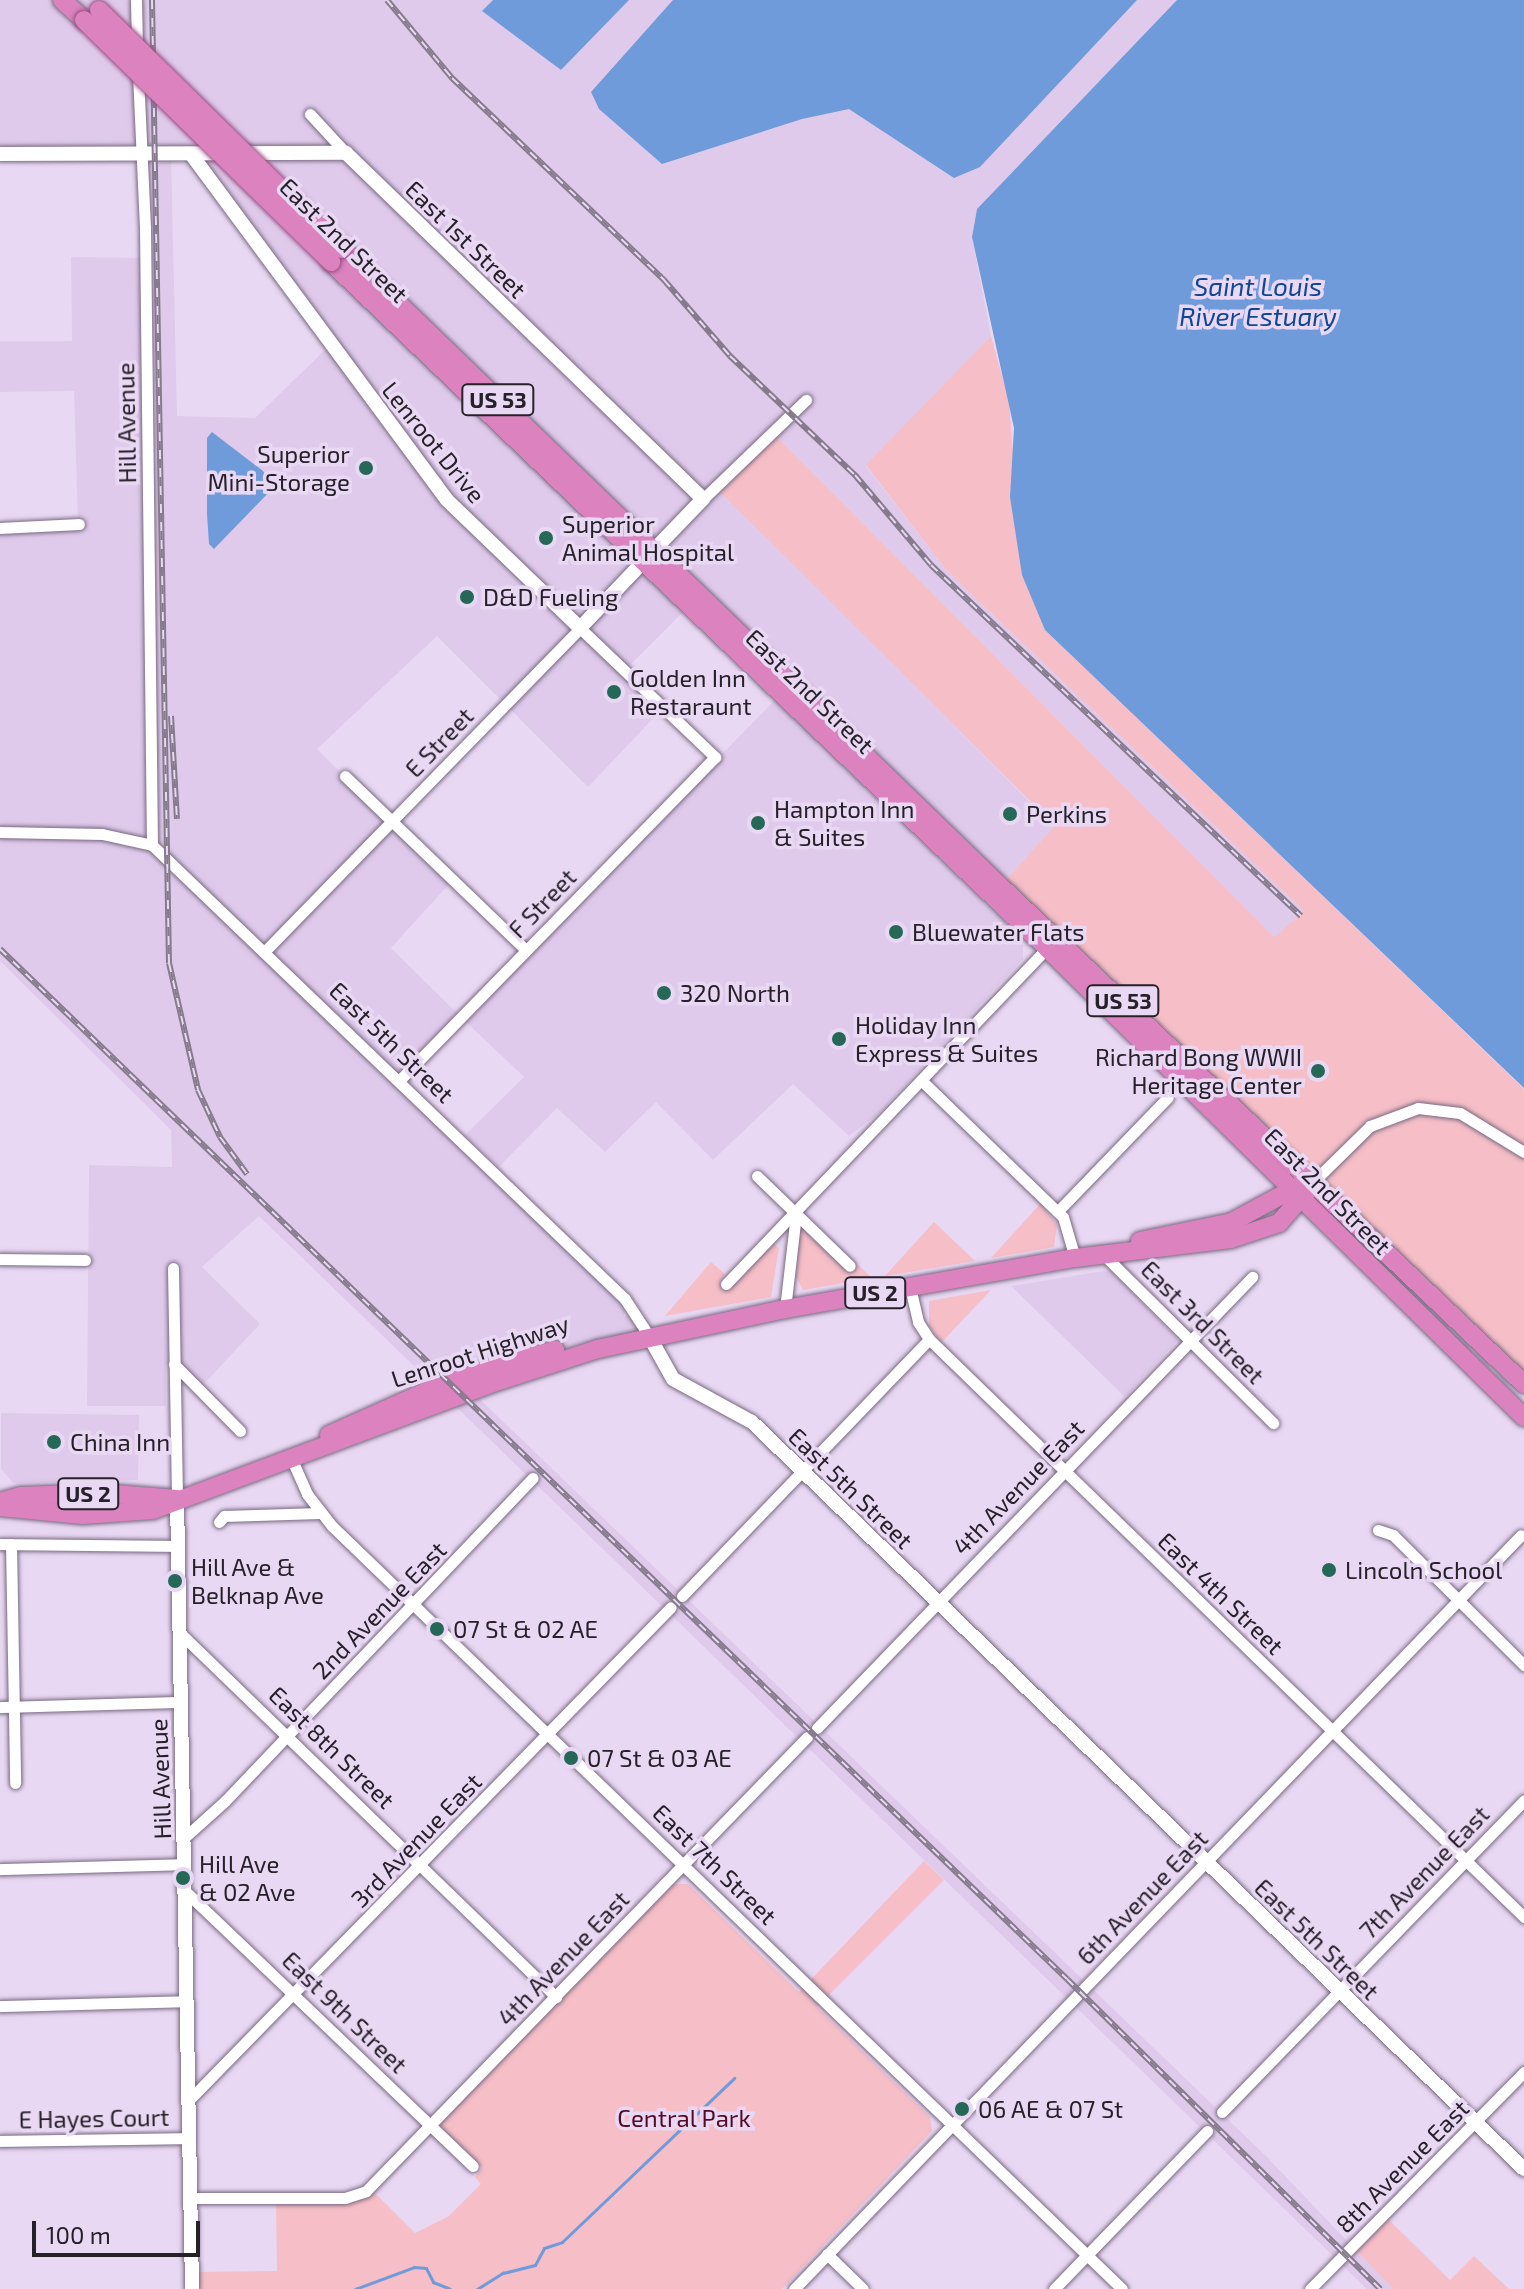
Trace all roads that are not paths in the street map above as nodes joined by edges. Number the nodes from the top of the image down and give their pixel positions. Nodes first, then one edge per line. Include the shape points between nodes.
1 (62, 0) edge
2 (136, 0) edge
3 (90, 10) edge
4 (310, 114) dead end
5 (346, 153) junction
6 (0, 154) edge
7 (142, 154) junction
8 (191, 154) junction
9 (806, 400) dead end
10 (703, 499) junction
11 (79, 524) dead end
12 (0, 528) edge
13 (648, 556) junction
14 (580, 628) junction
15 (715, 757) joint
16 (345, 776) dead end
17 (392, 822) junction
18 (0, 832) edge
19 (152, 845) junction
20 (1052, 944) junction
21 (526, 950) junction
22 (265, 951) junction
23 (400, 1080) junction
24 (922, 1081) junction
25 (1168, 1097) dead end
26 (1524, 1152) edge
27 (757, 1176) dead end
28 (1313, 1182) junction
29 (1297, 1193) junction
30 (1058, 1211) junction
31 (796, 1213) junction
32 (1103, 1253) junction
33 (1075, 1258) junction
34 (0, 1259) edge
35 (85, 1260) dead end
36 (850, 1266) dead end
37 (173, 1268) dead end
38 (1252, 1277) dead end
39 (726, 1284) dead end
40 (910, 1287) junction
41 (785, 1309) junction
42 (649, 1336) junction
43 (929, 1339) junction
44 (1190, 1341) junction
45 (174, 1364) junction
46 (1524, 1384) edge
47 (1524, 1417) edge
48 (1273, 1423) dead end
49 (240, 1431) dead end
50 (292, 1460) junction
51 (804, 1472) junction
52 (1062, 1472) junction
53 (533, 1478) dead end
54 (177, 1499) junction
55 (0, 1504) edge
56 (320, 1513) junction
57 (219, 1522) dead end
58 (1378, 1530) dead end
59 (1521, 1535) dead end
60 (5, 1544) edge
61 (177, 1546) junction
62 (682, 1596) dead end
63 (1458, 1599) junction
64 (938, 1603) junction
65 (416, 1605) junction
66 (671, 1607) dead end
67 (179, 1632) junction
68 (1524, 1665) edge
69 (180, 1702) junction
70 (6, 1707) edge
71 (817, 1728) dead end
72 (1331, 1730) junction
73 (549, 1734) junction
74 (289, 1736) junction
75 (807, 1737) dead end
76 (15, 1783) dead end
77 (1524, 1800) edge
78 (185, 1837) junction
79 (1466, 1861) junction
80 (1206, 1862) junction
81 (185, 1864) junction
82 (423, 1865) junction
83 (684, 1865) junction
84 (0, 1869) edge
85 (185, 1891) junction
86 (1524, 1917) edge
87 (1340, 1992) junction
88 (294, 1995) junction
89 (556, 1997) junction
90 (187, 2001) junction
91 (0, 2006) edge
92 (1524, 2072) edge
93 (189, 2100) junction
94 (1222, 2112) dead end
95 (1475, 2123) junction
96 (953, 2124) junction
97 (431, 2126) junction
98 (1207, 2131) dead end
99 (190, 2138) junction
100 (0, 2141) edge
101 (473, 2166) dead end
102 (1524, 2169) edge
103 (190, 2198) junction
104 (827, 2254) junction
105 (1087, 2255) junction
106 (192, 2289) edge
107 (794, 2289) edge
108 (863, 2289) edge
109 (1054, 2289) edge
110 (1122, 2289) edge
111 (1310, 2289) edge

1 - 3 highway, East 2nd Street / US 53
2 - 7 street, Hill Avenue
3 - 13 highway, East 2nd Street / US 53, bridge
4 - 5 street
5 - 8 street
5 - 10 street, East 1st Street
6 - 7 street
7 - 8 street
7 - 19 street, Hill Avenue
8 - 14 street, Lenroot Drive via 447,500
9 - 10 street, E Street
10 - 13 street, E Street
11 - 12 street
13 - 14 street, E Street
13 - 20 highway, East 2nd Street / US 53
14 - 15 street, Lenroot Drive
14 - 17 street, E Street
15 - 21 street, F Street
16 - 17 street
17 - 21 street
17 - 22 street, E Street
18 - 19 street via 102,834
19 - 22 street, East 5th Street
20 - 24 street
20 - 28 highway, East 2nd Street / US 53
20 - 29 highway, East 2nd Street / US 53
21 - 23 street, F Street
22 - 23 street, East 5th Street
23 - 42 street, East 5th Street via 625,1299
24 - 30 street
24 - 31 street
25 - 30 street
26 - 28 street via 1460,1113 1418,1108 1370,1126
27 - 31 street
28 - 29 highway, Lenroot Highway / US 2
28 - 46 highway, East 2nd Street
29 - 32 highway, Lenroot Highway / US 2 via 1232,1222
29 - 47 highway, East 2nd Street
30 - 33 street via 1069,1227
31 - 36 street
31 - 39 street
31 - 41 street
32 - 33 highway, Lenroot Highway / US 2
32 - 44 street, East 3rd Street
33 - 40 highway, Lenroot Highway / US 2
34 - 35 street
37 - 45 street, Hill Avenue
38 - 44 street, 4th Avenue East
40 - 41 highway, Lenroot Highway / US 2
40 - 43 street, East 4th Street via 918,1322
41 - 42 highway, Lenroot Highway / US 2
42 - 50 highway, Lenroot Highway / US 2 via 583,1343 445,1383 354,1422
42 - 51 street, East 5th Street via 673,1379 752,1422
43 - 51 street
43 - 52 street, East 4th Street
44 - 48 street, East 3rd Street
44 - 52 street, 4th Avenue East
45 - 49 street
45 - 54 street, Hill Avenue
50 - 54 highway, Lenroot Highway / US 2
50 - 56 street, East 7th Street
51 - 62 street
51 - 64 street, East 5th Street
52 - 64 street, 4th Avenue East
52 - 72 street, East 4th Street
53 - 65 street, 2nd Avenue East
54 - 55 highway, US 2 via 102,1493 21,1496
54 - 61 street, Hill Avenue
56 - 57 street via 226,1516
56 - 65 street, East 7th Street
58 - 63 street via 1393,1535
59 - 63 street, 6th Avenue East
60 - 61 street
60 - 70 street
61 - 67 street, Hill Avenue
63 - 68 street
63 - 72 street, 6th Avenue East
64 - 71 street, 4th Avenue East
64 - 80 street, East 5th Street
65 - 73 street, East 7th Street
65 - 74 street, 2nd Avenue East
66 - 73 street, 3rd Avenue East
67 - 69 street, Hill Avenue
67 - 74 street, East 8th Street
69 - 70 street
69 - 78 street, Hill Avenue
70 - 76 street
72 - 79 street, East 4th Street
72 - 80 street, 6th Avenue East
73 - 82 street, 3rd Avenue East
73 - 83 street, East 7th Street
74 - 78 street, 2nd Avenue East
74 - 82 street, East 8th Street
75 - 83 street, 4th Avenue East
77 - 79 street, 7th Avenue East
78 - 81 street, Hill Avenue
79 - 86 street, East 4th Street
79 - 87 street, 7th Avenue East
80 - 87 street, East 5th Street
80 - 96 street, 6th Avenue East
81 - 84 street
81 - 85 street, Hill Avenue
82 - 88 street, 3rd Avenue East
82 - 89 street, East 8th Street
83 - 89 street, 4th Avenue East
83 - 96 street, East 7th Street
85 - 88 street, East 9th Street
85 - 90 street, Hill Avenue
87 - 94 street, 7th Avenue East
87 - 95 street, East 5th Street
88 - 93 street, 3rd Avenue East
88 - 97 street, East 9th Street
89 - 97 street, 4th Avenue East
90 - 91 street
90 - 93 street, Hill Avenue
92 - 95 street, 8th Avenue East
93 - 99 street, Hill Avenue
95 - 102 street, East 5th Street
95 - 111 street, 8th Avenue East
96 - 104 street, 6th Avenue East
96 - 105 street, East 7th Street
97 - 101 street, East 9th Street
97 - 103 street, 4th Avenue East via 375,2184 345,2198
98 - 105 street
99 - 100 street, E Hayes Court
99 - 103 street, Hill Avenue
103 - 106 street, Hill Avenue
104 - 107 street, 6th Avenue East
104 - 108 street
105 - 109 street
105 - 110 street, East 7th Street

